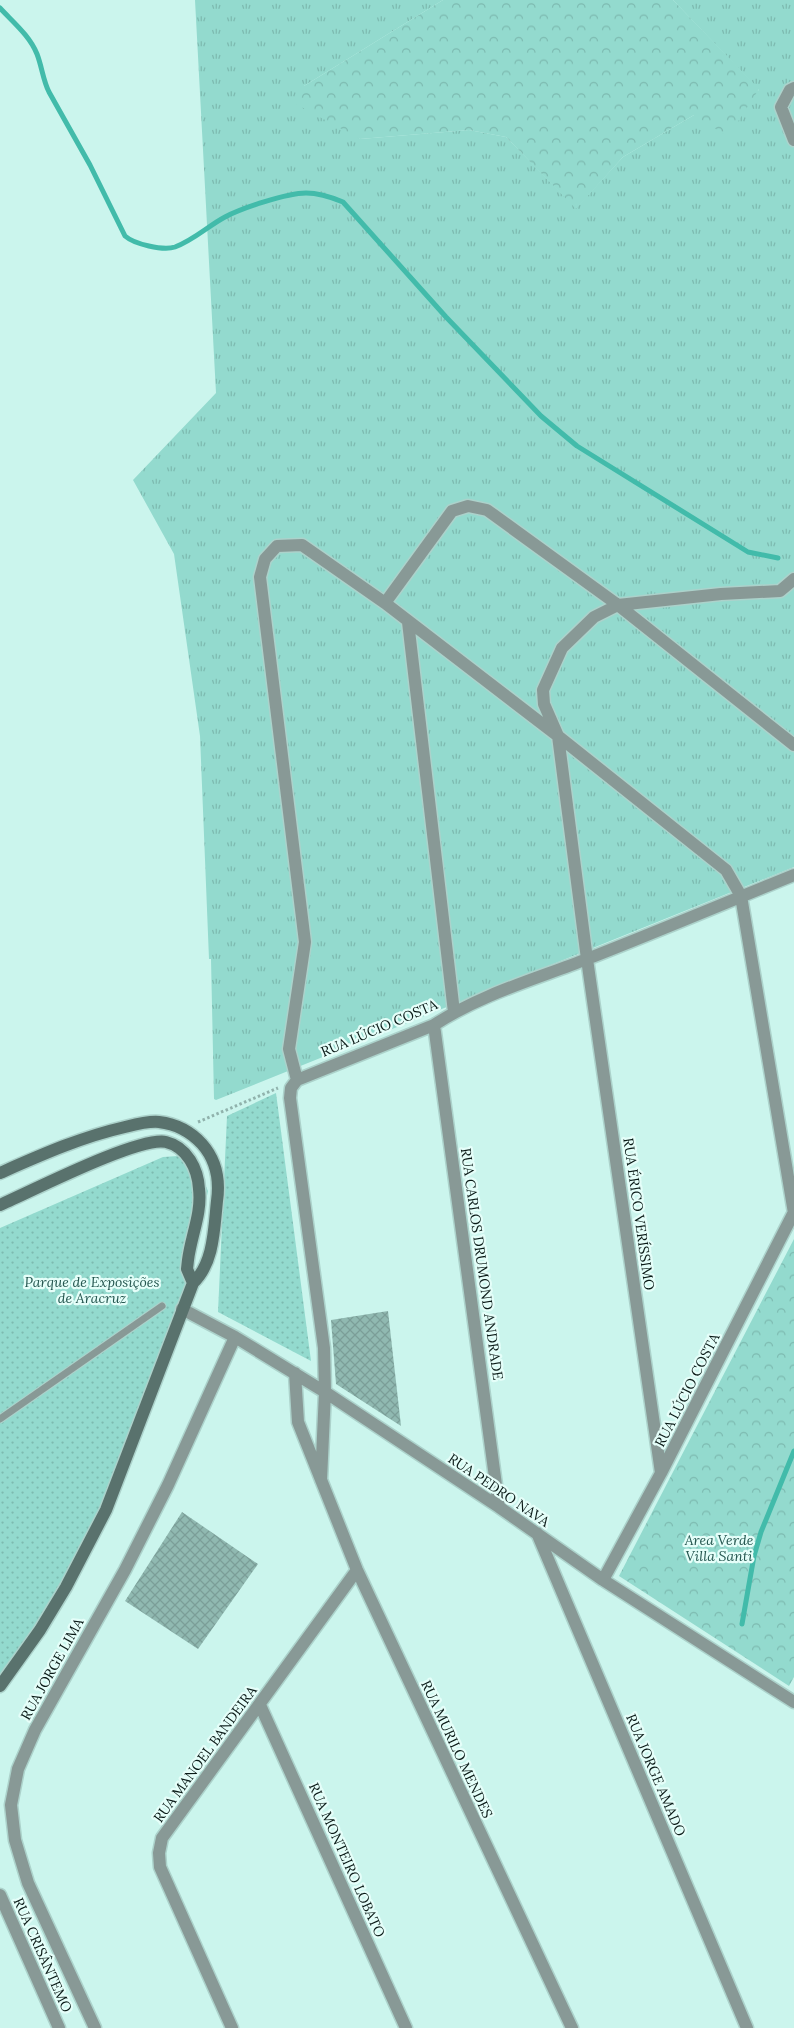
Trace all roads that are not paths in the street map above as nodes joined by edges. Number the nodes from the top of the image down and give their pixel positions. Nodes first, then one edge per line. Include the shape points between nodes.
1 (794, 88) edge
2 (794, 140) edge
3 (794, 580) edge
4 (385, 603) junction
5 (618, 604) junction
6 (408, 622) junction
7 (558, 736) junction
8 (794, 745) edge
9 (794, 875) edge
10 (741, 896) junction
11 (587, 959) junction
12 (454, 1012) junction
13 (434, 1024) junction
14 (297, 1080) junction
15 (0, 1173) edge
16 (0, 1206) edge
17 (794, 1213) edge
18 (193, 1283) junction
19 (162, 1306) dead end
20 (182, 1309) junction
21 (235, 1337) junction
22 (294, 1373) junction
23 (325, 1392) junction
24 (0, 1419) edge
25 (662, 1473) junction
26 (320, 1480) junction
27 (499, 1507) junction
28 (536, 1533) junction
29 (357, 1570) junction
30 (603, 1580) junction
31 (0, 1686) edge
32 (794, 1702) edge
33 (260, 1705) junction
34 (0, 1895) edge
35 (567, 2026) edge
36 (59, 2028) edge
37 (96, 2028) edge
38 (232, 2028) edge
39 (406, 2028) edge
40 (747, 2028) edge

1 - 2 street via 781,107
3 - 5 street via 780,591
4 - 5 street via 452,511 468,506 487,510
4 - 6 street
4 - 14 street via 302,545 277,546 265,559 260,577 305,942 289,1049
5 - 7 street via 594,616 562,648 543,690 544,704
5 - 8 street
6 - 7 street
6 - 12 street
7 - 10 street via 726,870
7 - 11 street, RUA ÉRICO VERÍSSIMO
9 - 10 street, RUA LÚCIO COSTA
10 - 11 street, RUA LÚCIO COSTA
10 - 17 street
11 - 12 street, RUA LÚCIO COSTA
11 - 25 street, RUA ÉRICO VERÍSSIMO
12 - 13 street, RUA LÚCIO COSTA
13 - 14 street, RUA LÚCIO COSTA
13 - 27 street, RUA CARLOS DRUMOND ANDRADE
14 - 23 street via 291,1088 290,1098 324,1348
15 - 18 street via 70,1142 110,1130 147,1122 160,1122 182,1129 203,1146 216,1168 218,1199 212,1240 206,1267
16 - 18 street via 141,1144 165,1142 188,1156 196,1174 200,1200 187,1269
17 - 25 street, RUA LÚCIO COSTA
18 - 20 street
19 - 24 lane
20 - 21 street, RUA PEDRO NAVA
20 - 31 street via 106,1510 66,1587
21 - 22 street, RUA PEDRO NAVA
21 - 37 street, RUA JORGE LIMA via 168,1485 125,1570 35,1730 18,1769 11,1805 15,1840 28,1883
22 - 23 street, RUA PEDRO NAVA
22 - 26 street, RUA MURILO MENDES via 298,1422
23 - 26 street, RUA MURILO MENDES
23 - 27 street, RUA PEDRO NAVA
25 - 30 street, RUA LÚCIO COSTA
26 - 29 street, RUA MURILO MENDES
27 - 28 street, RUA PEDRO NAVA
28 - 30 street, RUA PEDRO NAVA
28 - 40 street, RUA JORGE AMADO
29 - 33 street, RUA MANOEL BANDEIRA
29 - 35 street, RUA MURILO MENDES
30 - 32 street, RUA PEDRO NAVA
33 - 38 street, RUA MANOEL BANDEIRA via 170,1826 162,1838 159,1853 160,1867
33 - 39 street, RUA MONTEIRO LOBATO
34 - 36 street, RUA CRISÂNTEMO

